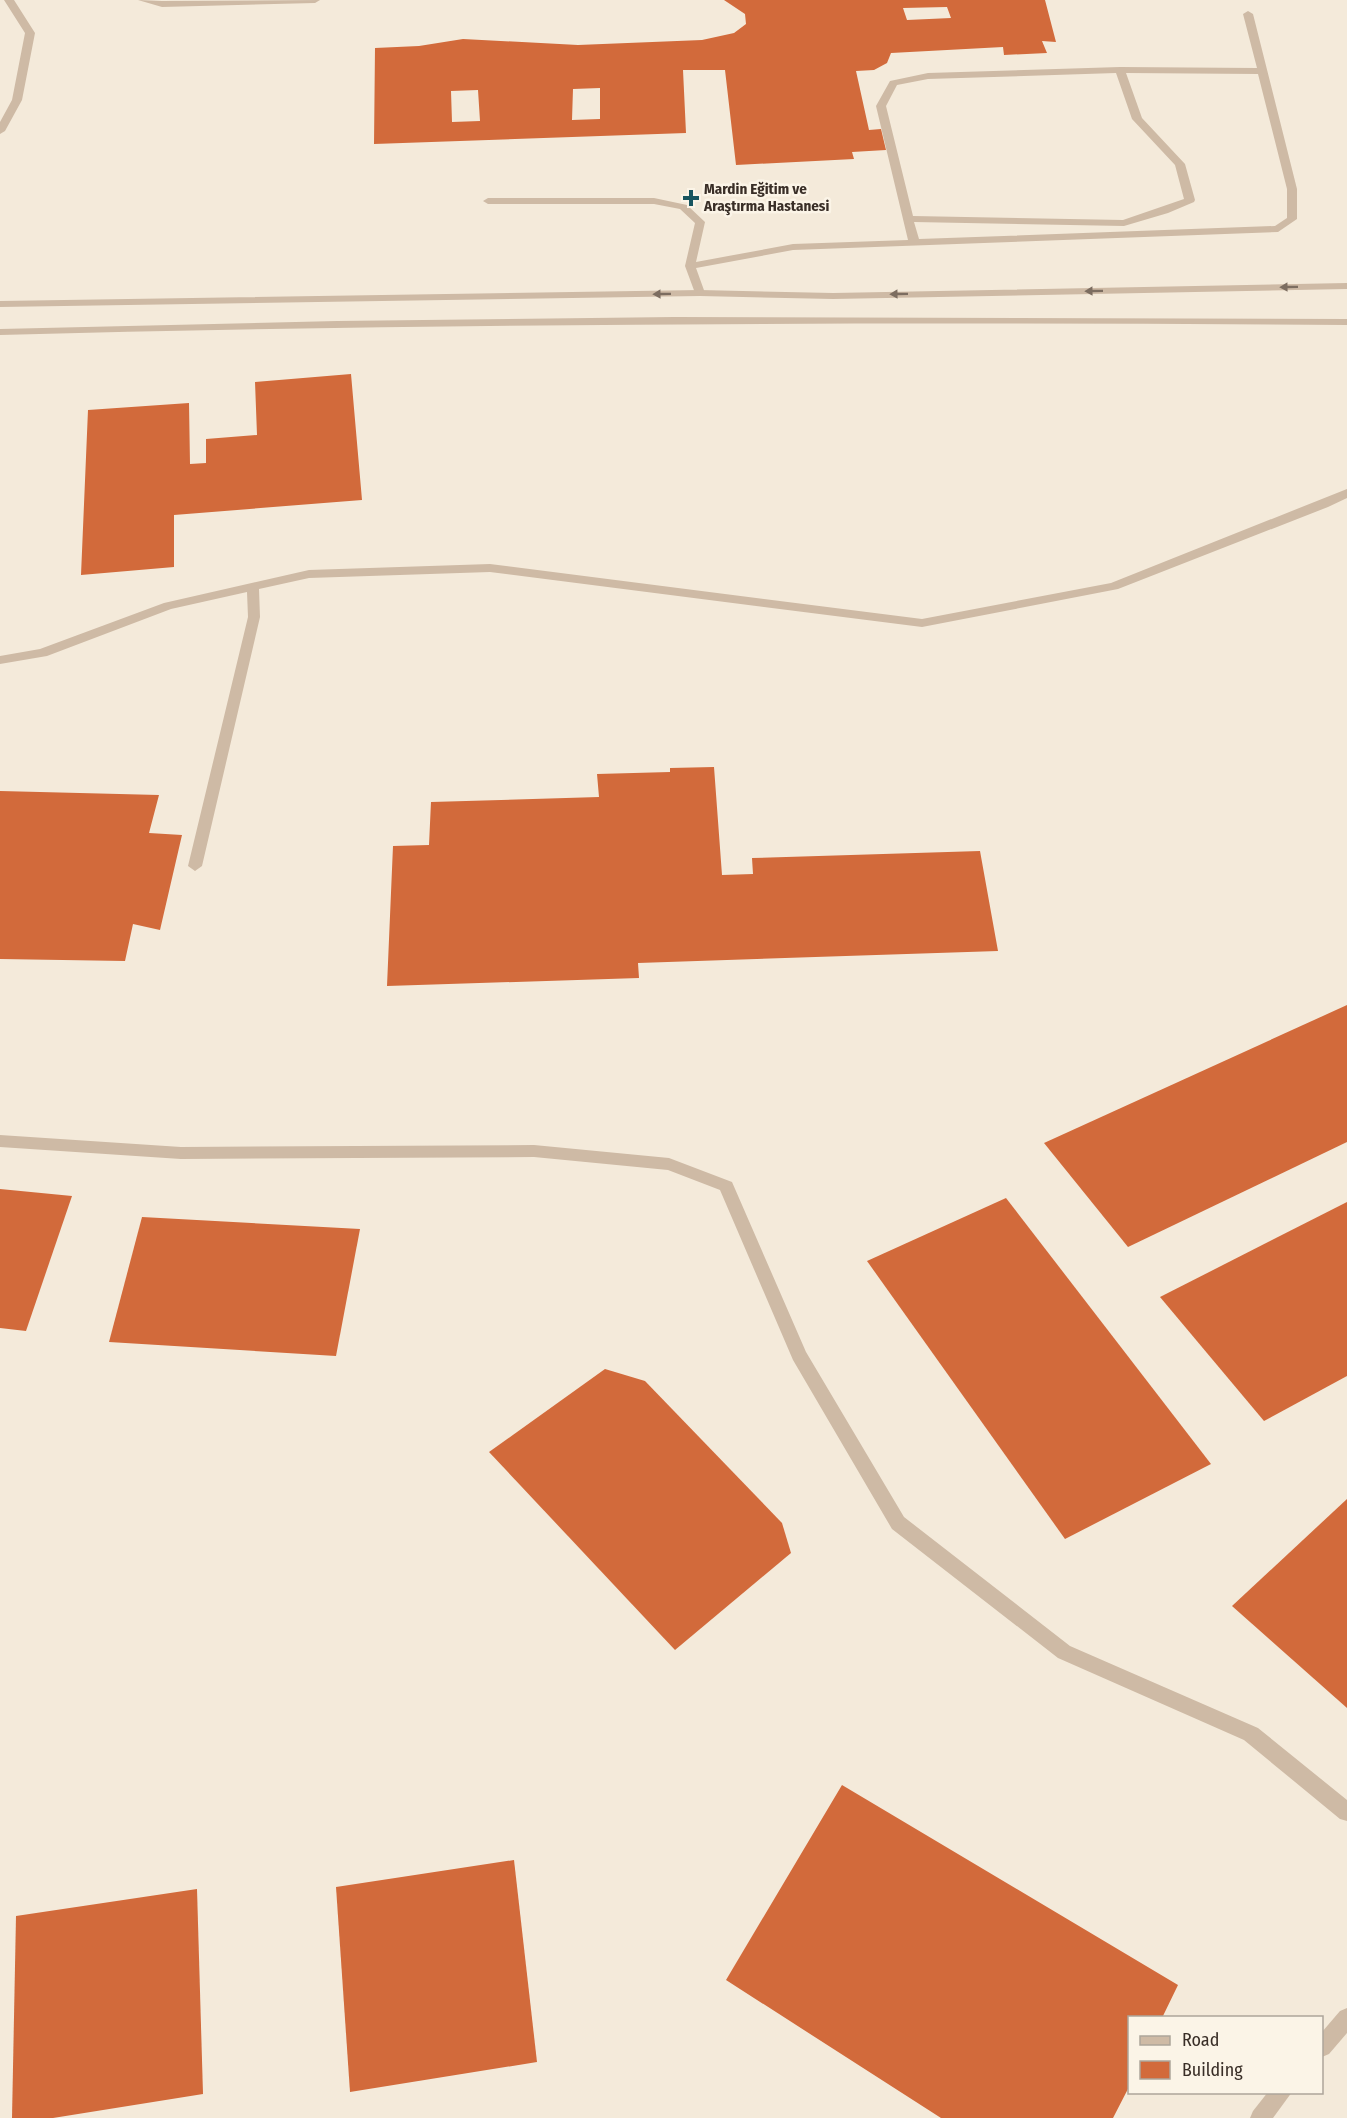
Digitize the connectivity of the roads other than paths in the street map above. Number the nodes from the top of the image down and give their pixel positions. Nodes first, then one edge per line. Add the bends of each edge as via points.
1 (9, 0) edge
2 (142, 0) edge
3 (215, 0) edge
4 (315, 0) edge
5 (1248, 14) dead end
6 (1120, 69) junction
7 (1263, 71) junction
8 (0, 131) edge
9 (488, 201) dead end
10 (908, 219) junction
11 (914, 242) junction
12 (690, 266) junction
13 (1347, 286) edge
14 (0, 304) edge
15 (700, 307) junction
16 (1347, 322) edge
17 (0, 332) edge
18 (1347, 493) edge
19 (253, 586) junction
20 (0, 660) edge
21 (195, 866) dead end
22 (0, 1141) edge
23 (1347, 1812) edge
24 (1347, 2018) edge
25 (1323, 2046) edge
26 (1280, 2094) edge
27 (1260, 2118) edge

1 - 8 street via 30,33 17,100
2 - 3 street via 162,4
3 - 4 street
5 - 7 street
6 - 7 street
6 - 10 street via 928,76 893,83 881,106
6 - 10 street via 1137,119 1180,164 1190,200 1124,223
7 - 11 street via 1292,189 1292,219 1278,229
9 - 12 street via 654,201 683,207 700,222
10 - 11 street
11 - 12 street via 793,247
12 - 15 street
13 -> 15 street via 832,296
15 -> 14 street
15 - 16 street
15 - 17 street
18 - 19 street via 1114,586 922,623 490,568 309,574
19 - 20 street via 168,606 42,653
19 - 21 street via 254,617
22 - 23 street via 181,1153 534,1151 669,1164 726,1186 799,1355 898,1523 1064,1652 1251,1734
24 - 25 street
26 - 27 street

